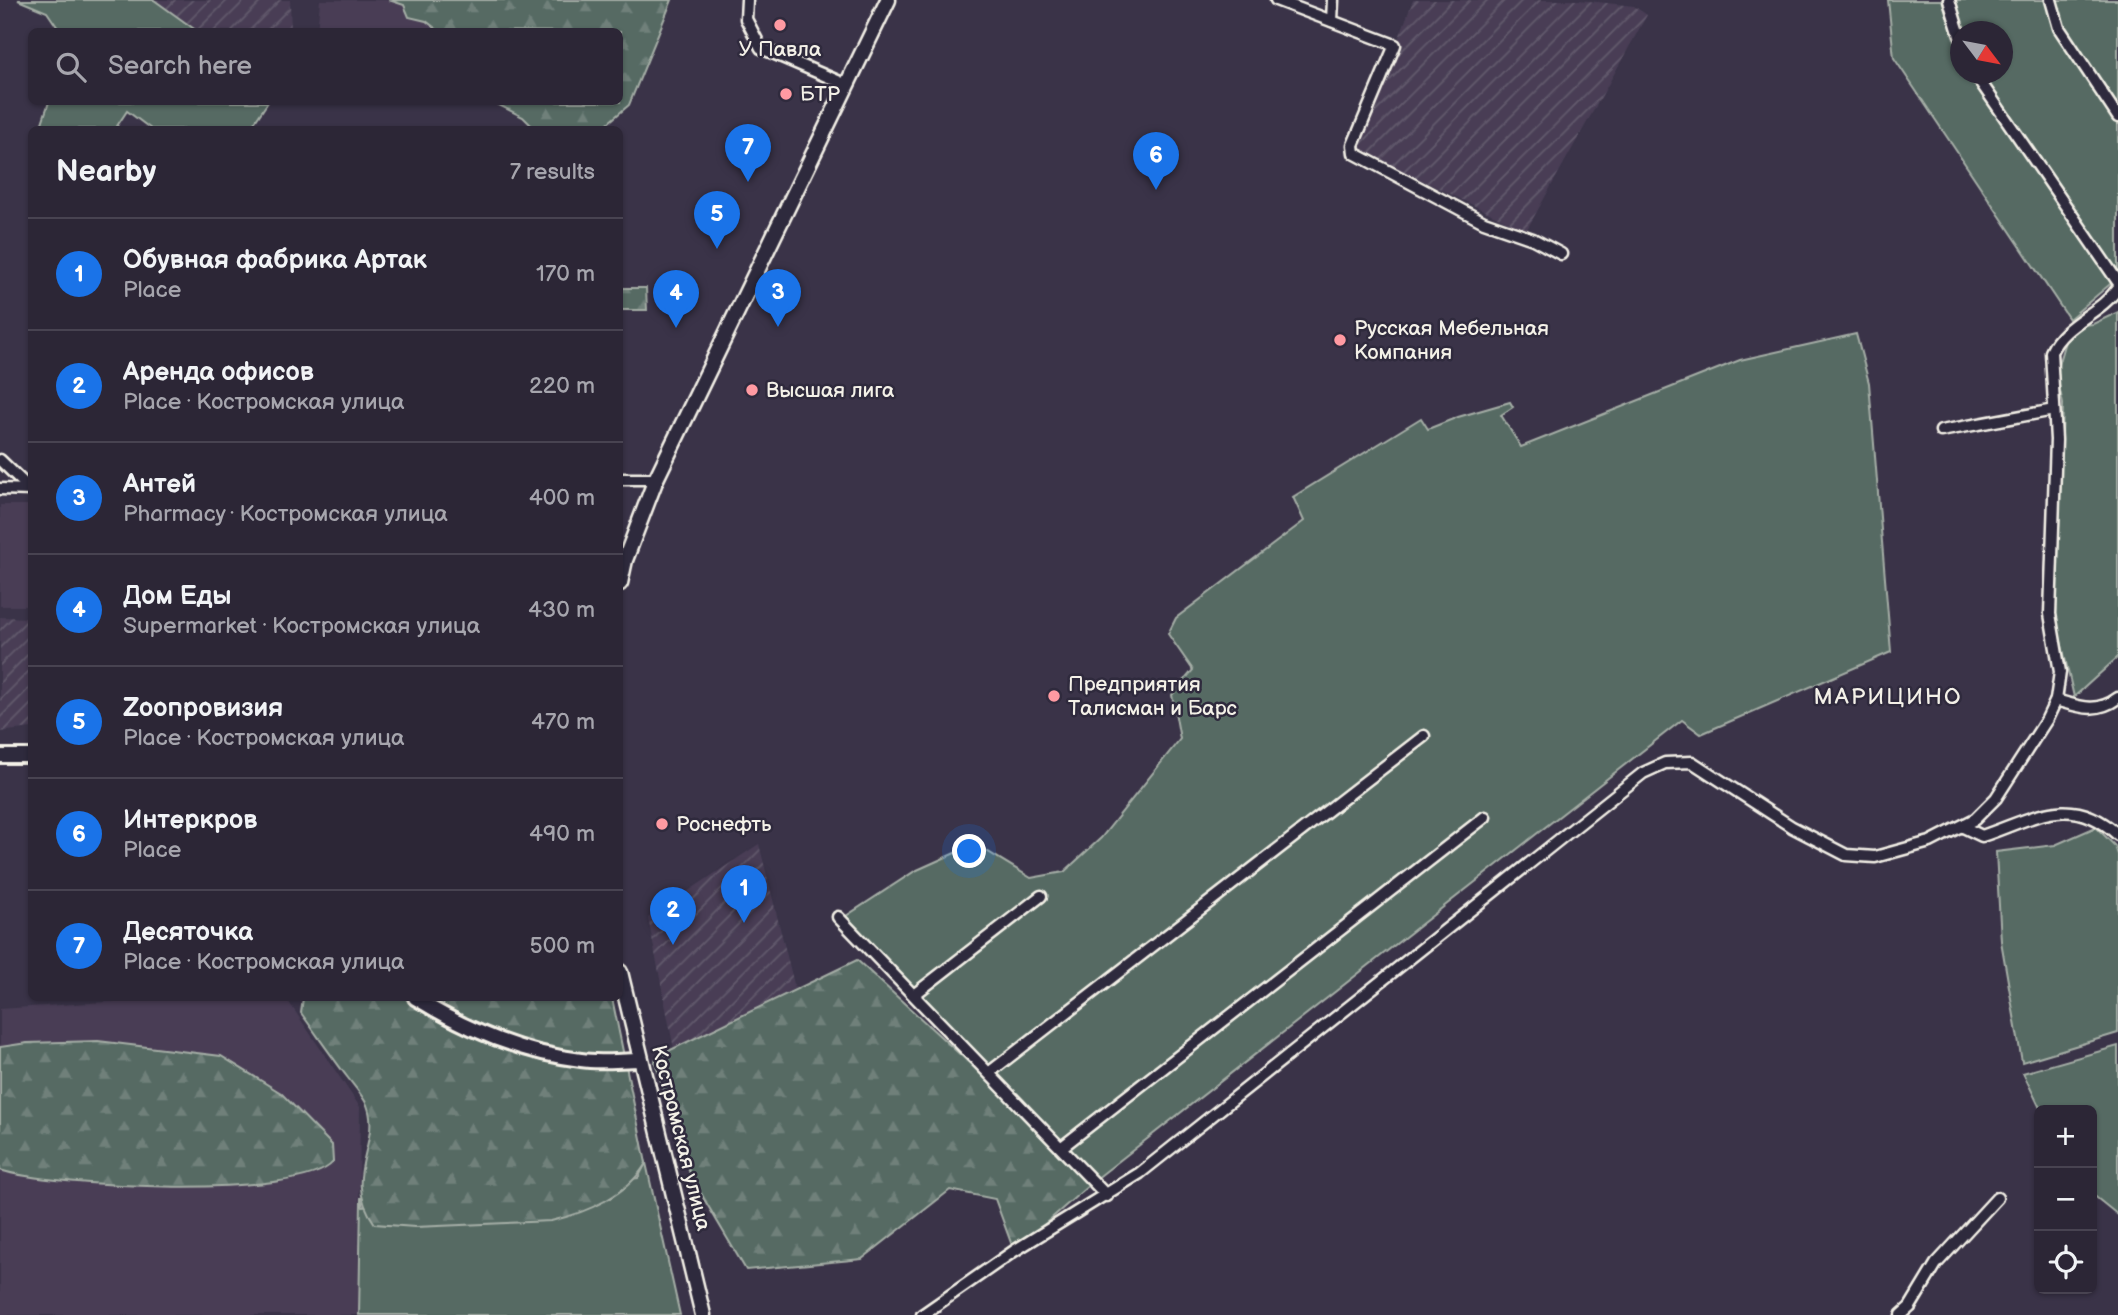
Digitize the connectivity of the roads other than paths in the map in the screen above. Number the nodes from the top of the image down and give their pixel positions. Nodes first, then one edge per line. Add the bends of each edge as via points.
1 (747, 0) edge
2 (888, 0) edge
3 (1276, 0) edge
4 (1332, 0) edge
5 (1949, 0) edge
6 (2052, 0) edge
7 (1332, 21) junction
8 (1956, 21) edge
9 (1982, 84) edge
10 (847, 85) junction
11 (2118, 117) edge
12 (1561, 254) dead end
13 (2118, 282) edge
14 (2118, 288) edge
15 (2054, 410) junction
16 (1941, 431) dead end
17 (0, 460) edge
18 (656, 478) junction
19 (623, 479) edge
20 (28, 487) edge
21 (0, 489) edge
22 (28, 490) edge
23 (623, 569) edge
24 (2118, 698) edge
25 (2056, 700) junction
26 (1424, 736) dead end
27 (0, 756) edge
28 (28, 756) edge
29 (1485, 817) dead end
30 (1963, 827) junction
31 (2118, 835) edge
32 (1041, 896) dead end
33 (838, 917) dead end
34 (623, 985) edge
35 (915, 994) junction
36 (420, 1001) edge
37 (640, 1060) junction
38 (990, 1072) junction
39 (1062, 1147) junction
40 (1107, 1196) junction
41 (1997, 1198) dead end
42 (703, 1315) edge
43 (922, 1315) edge
44 (1901, 1315) edge

1 - 10 street via 746,19 761,48
2 - 10 main road
3 - 7 street
4 - 7 street
5 - 8 street
6 - 11 street via 2059,28
7 - 12 street via 1395,45 1353,145 1354,153 1484,222
9 - 13 street
10 - 18 main road
14 - 15 street via 2108,303 2056,341 2050,363
15 - 16 street
15 - 25 street via 2050,614 2060,672
17 - 20 street
18 - 19 street
18 - 23 main road
21 - 22 street
24 - 25 street via 2106,707 2090,710
25 - 30 street via 2008,783
26 - 38 street
27 - 28 main road
29 - 39 street
30 - 31 street via 1982,836 2034,816 2074,810
30 - 40 street via 1905,851 1875,857 1846,855 1792,827 1702,768 1685,761 1665,762 1643,773
32 - 35 street
33 - 35 street
34 - 37 main road, Костромская улица
35 - 38 street
36 - 37 main road via 452,1021 521,1047 582,1060
37 - 42 main road, Костромская улица
38 - 39 street
39 - 40 street
40 - 43 street via 1014,1251
41 - 44 street via 1936,1264

